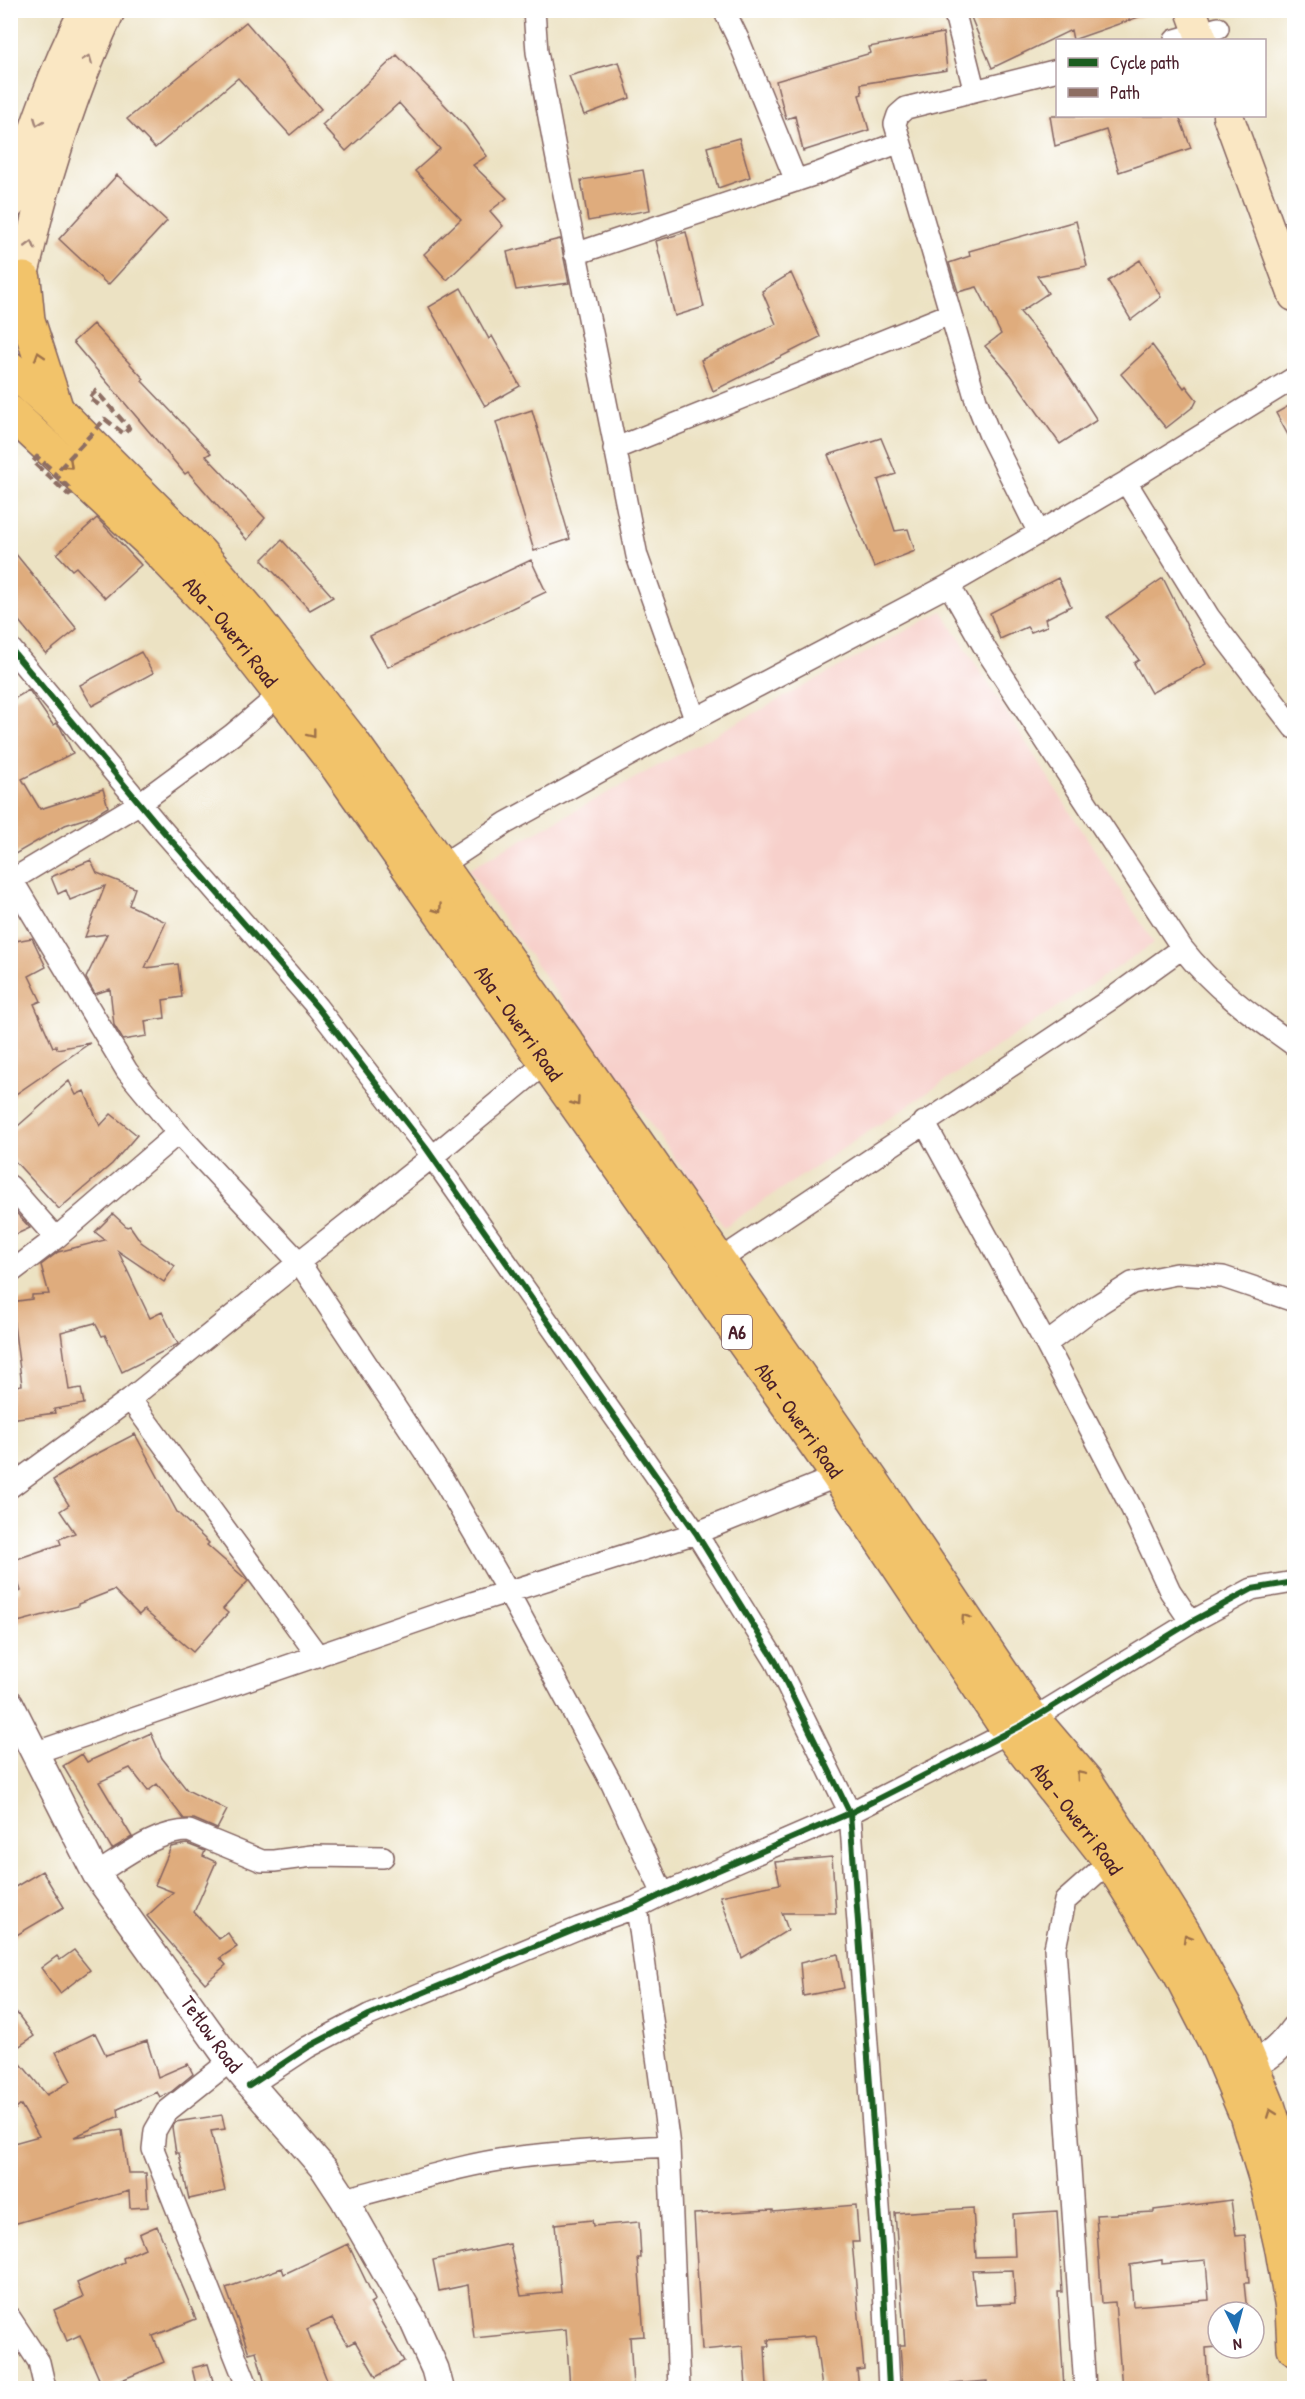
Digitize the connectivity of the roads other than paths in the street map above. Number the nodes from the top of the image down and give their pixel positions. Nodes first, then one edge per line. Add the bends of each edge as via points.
1 (85, 10) edge
2 (110, 10) edge
3 (534, 10) edge
4 (724, 10) edge
5 (954, 10) edge
6 (1056, 70) edge
7 (974, 89) junction
8 (1228, 117) edge
9 (1248, 117) edge
10 (900, 142) junction
11 (796, 181) junction
12 (10, 204) edge
13 (1294, 244) edge
14 (575, 254) junction
15 (24, 279) junction
16 (1294, 296) edge
17 (950, 314) junction
18 (10, 322) edge
19 (10, 368) edge
20 (1294, 378) edge
21 (10, 411) edge
22 (58, 411) junction
23 (10, 435) edge
24 (44, 441) junction
25 (614, 449) junction
26 (1126, 482) junction
27 (1039, 533) junction
28 (949, 585) junction
29 (10, 648) edge
30 (291, 686) junction
31 (695, 718) junction
32 (1294, 728) edge
33 (140, 803) junction
34 (430, 873) junction
35 (11, 881) edge
36 (1182, 948) junction
37 (1294, 1045) edge
38 (558, 1053) junction
39 (924, 1122) junction
40 (178, 1133) junction
41 (432, 1157) junction
42 (10, 1186) edge
43 (56, 1238) junction
44 (720, 1260) junction
45 (299, 1262) junction
46 (10, 1274) edge
47 (1294, 1301) edge
48 (1047, 1344) junction
49 (130, 1399) junction
50 (838, 1476) junction
51 (10, 1487) edge
52 (696, 1533) junction
53 (1294, 1582) edge
54 (508, 1592) junction
55 (1191, 1622) junction
56 (318, 1656) junction
57 (10, 1704) edge
58 (1021, 1726) junction
59 (34, 1753) junction
60 (850, 1814) junction
61 (383, 1857) dead end
62 (1110, 1861) junction
63 (96, 1874) junction
64 (663, 1894) junction
65 (637, 1907) junction
66 (1294, 2029) edge
67 (230, 2061) junction
68 (1240, 2068) junction
69 (249, 2086) junction
70 (669, 2146) junction
71 (1294, 2189) edge
72 (344, 2199) junction
73 (10, 2318) edge
74 (1294, 2348) edge
75 (45, 2388) edge
76 (248, 2388) edge
77 (440, 2388) edge
78 (679, 2388) edge
79 (889, 2388) edge
80 (1084, 2388) edge

1 -> 12 main road via 59,68
15 -> 2 main road via 60,139 87,60
3 - 14 street via 537,52
4 - 11 street
5 - 7 street
6 - 7 street
7 - 10 street via 906,108 894,124
8 - 16 main road
9 - 13 main road
10 - 11 street
10 - 17 street
11 - 14 street
14 - 25 street
15 - 18 main road
22 -> 15 highway via 28,320
17 - 25 street
17 - 27 street via 989,433
19 - 22 highway, Aba - Owerri Road / A6
20 - 26 street
21 - 24 highway, Aba - Owerri Road / A6
22 - 30 highway, Aba - Owerri Road / A6 via 200,553 250,611
23 - 24 highway
24 -> 30 highway, Aba - Owerri Road / A6
25 - 31 street via 637,556
26 - 27 street
26 - 32 street via 1209,617
27 - 28 street
28 - 31 street
28 - 36 street via 986,650
29 - 33 street
30 - 33 street
30 - 34 highway, Aba - Owerri Road / A6 via 352,741
31 - 34 street via 506,823
33 - 35 street
33 - 41 street via 316,1007
34 - 38 highway, Aba - Owerri Road / A6
35 - 40 street via 127,1071
36 - 37 street via 1209,980
36 - 39 street
38 - 41 street
38 - 44 highway, Aba - Owerri Road / A6
38 -> 50 highway, Aba - Owerri Road / A6
39 - 44 street
39 - 48 street
40 - 43 street
40 - 45 street
41 - 45 street
41 - 52 street
42 - 43 street
43 - 46 street
58 -> 44 highway, Aba - Owerri Road / A6
45 - 49 street
45 - 54 street via 444,1481
47 - 48 street via 1223,1277 1176,1274 1132,1283
48 - 55 street via 1170,1591
49 - 51 street
49 - 56 street
50 - 52 street
50 - 58 highway, Aba - Owerri Road / A6
52 - 54 street
52 - 60 street via 776,1662
53 - 55 street via 1252,1590
54 - 56 street
54 - 64 street via 612,1784
55 - 58 street
56 - 59 street
57 - 59 street, Tetlow Road
58 - 60 street
58 - 62 highway, Aba - Owerri Road / A6
68 -> 58 highway, Aba - Owerri Road / A6 via 1237,2030 1148,1875 1086,1781
59 - 63 street, Tetlow Road
60 - 64 street
60 - 79 street
61 - 63 street via 312,1856 262,1861 189,1831 177,1831
62 - 68 highway, Aba - Owerri Road / A6
62 - 80 street via 1065,1901 1055,1948
63 - 67 street, Tetlow Road
64 - 65 street
65 - 69 street via 369,2015 308,2047
65 - 70 street
66 - 68 street via 1279,2049
67 - 69 street, Tetlow Road
67 - 76 street via 166,2112 155,2131 153,2149
71 -> 68 highway, Aba - Owerri Road / A6 via 1280,2139
68 - 74 highway, Aba - Owerri Road / A6 via 1246,2115 1268,2184 1284,2259
69 - 72 street, Tetlow Road via 325,2170
70 - 72 street via 513,2158 466,2166
70 - 78 street
72 - 77 street, Tetlow Road via 412,2320
73 - 75 street via 39,2362

